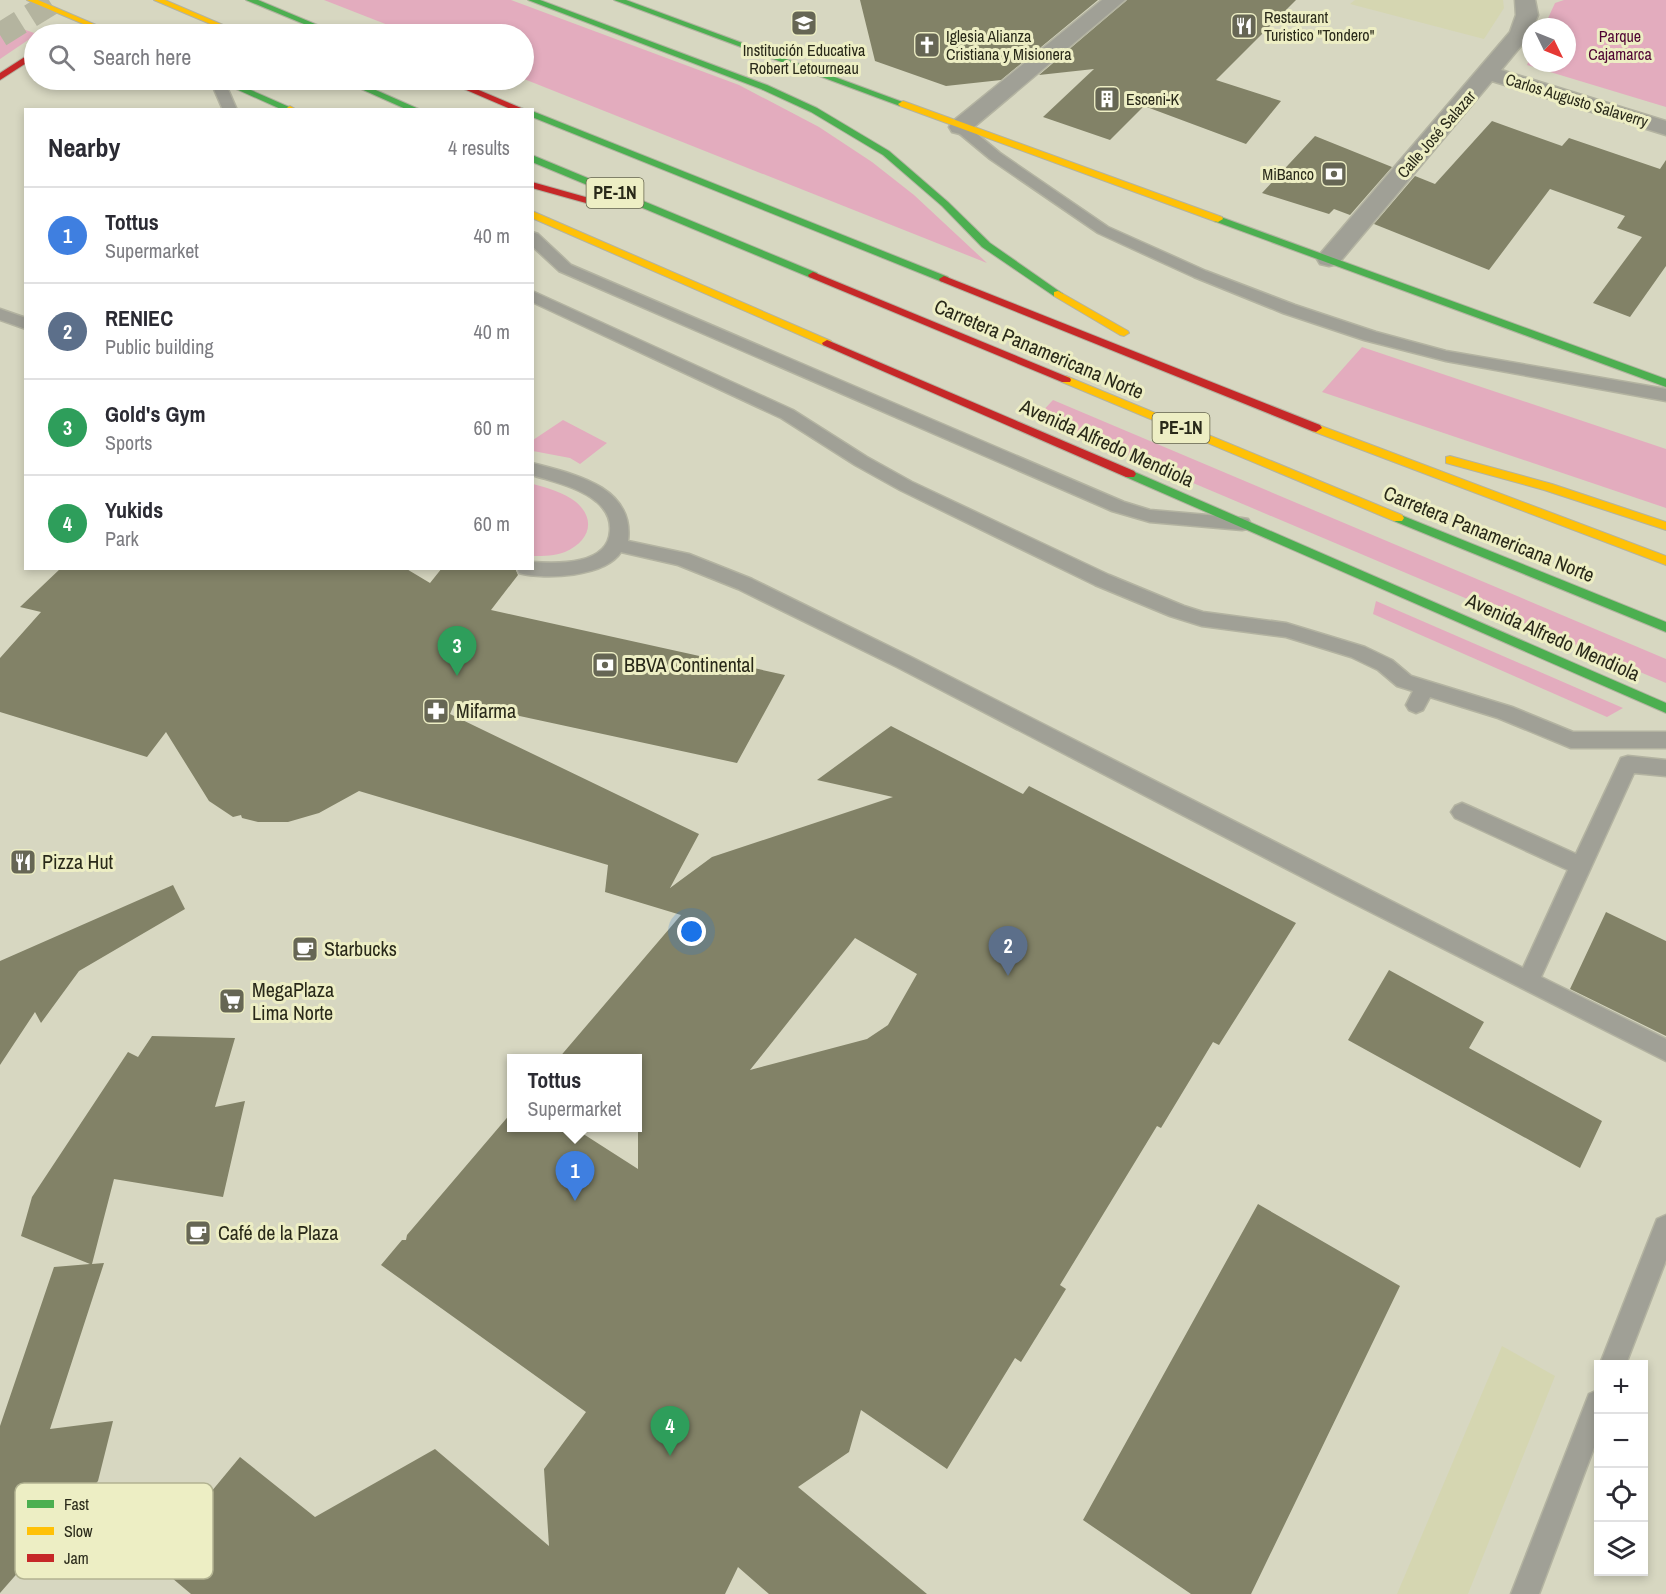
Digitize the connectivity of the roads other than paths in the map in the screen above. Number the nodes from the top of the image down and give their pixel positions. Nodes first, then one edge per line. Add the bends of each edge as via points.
1 (31, 0) edge
2 (158, 0) edge
3 (250, 0) edge
4 (532, 0) edge
5 (618, 0) edge
6 (1115, 0) edge
7 (1525, 0) edge
8 (75, 24) edge
9 (216, 24) edge
10 (310, 24) edge
11 (24, 61) edge
12 (1488, 73) junction
13 (0, 77) edge
14 (223, 90) edge
15 (244, 90) edge
16 (370, 90) edge
17 (472, 90) edge
18 (229, 108) edge
19 (289, 108) edge
20 (412, 108) edge
21 (517, 108) edge
22 (534, 115) edge
23 (960, 127) junction
24 (1666, 128) edge
25 (534, 159) edge
26 (534, 186) edge
27 (596, 202) dead end
28 (618, 208) dead end
29 (534, 215) edge
30 (697, 228) junction
31 (534, 239) edge
32 (1329, 260) junction
33 (534, 297) edge
34 (0, 314) edge
35 (24, 323) edge
36 (1666, 383) edge
37 (1666, 395) edge
38 (1235, 396) junction
39 (1351, 442) junction
40 (534, 470) edge
41 (1244, 524) junction
42 (1666, 526) edge
43 (618, 545) junction
44 (1666, 561) edge
45 (534, 569) edge
46 (1666, 627) edge
47 (1425, 687) junction
48 (1416, 705) dead end
49 (1666, 708) edge
50 (1666, 740) edge
51 (1666, 768) edge
52 (1462, 812) dead end
53 (1580, 866) junction
54 (1528, 981) junction
55 (1666, 1051) edge
56 (1666, 1227) edge
57 (1615, 1360) edge
58 (1595, 1414) edge
59 (1525, 1594) edge

1 - 8 main road
2 - 9 main road
3 - 10 main road
4 - 38 main road via 764,87 814,110 886,153 986,244 1066,300
5 - 23 main road
6 - 23 street
7 - 12 street, Calle José Salazar via 1525,25
11 - 13 main road
12 - 24 street, Carlos Augusto Salaverry
12 - 32 street, Calle José Salazar
14 - 18 lane
15 - 19 main road
16 - 20 main road
17 - 21 main road
22 - 38 main road, Carretera Panamericana Norte / PE-1N
23 - 32 main road
23 - 37 lane via 1013,170 1103,230 1289,309 1446,356
25 - 30 main road, Carretera Panamericana Norte / PE-1N
26 - 27 main road
28 - 30 main road
29 - 41 main road, Avenida Alfredo Mendiola
30 - 46 main road, Carretera Panamericana Norte / PE-1N
31 - 41 lane via 565,268 1118,507 1150,516
32 - 36 main road
33 - 47 lane via 787,414 906,486 1102,580 1203,620 1286,630 1358,652 1385,665 1404,681
34 - 35 lane
38 - 39 main road, Carretera Panamericana Norte / PE-1N
39 - 42 main road via 1495,472
39 - 44 main road, Carretera Panamericana Norte / PE-1N
40 - 43 lane via 587,488 606,500 618,514
41 - 49 main road, Avenida Alfredo Mendiola
43 - 45 lane via 607,556 591,563 556,570
43 - 54 lane via 682,559 745,584
47 - 48 lane
47 - 50 lane via 1505,712 1571,740
51 - 53 lane via 1628,764
52 - 53 lane
53 - 54 lane
54 - 55 lane
56 - 57 lane
58 - 59 lane

